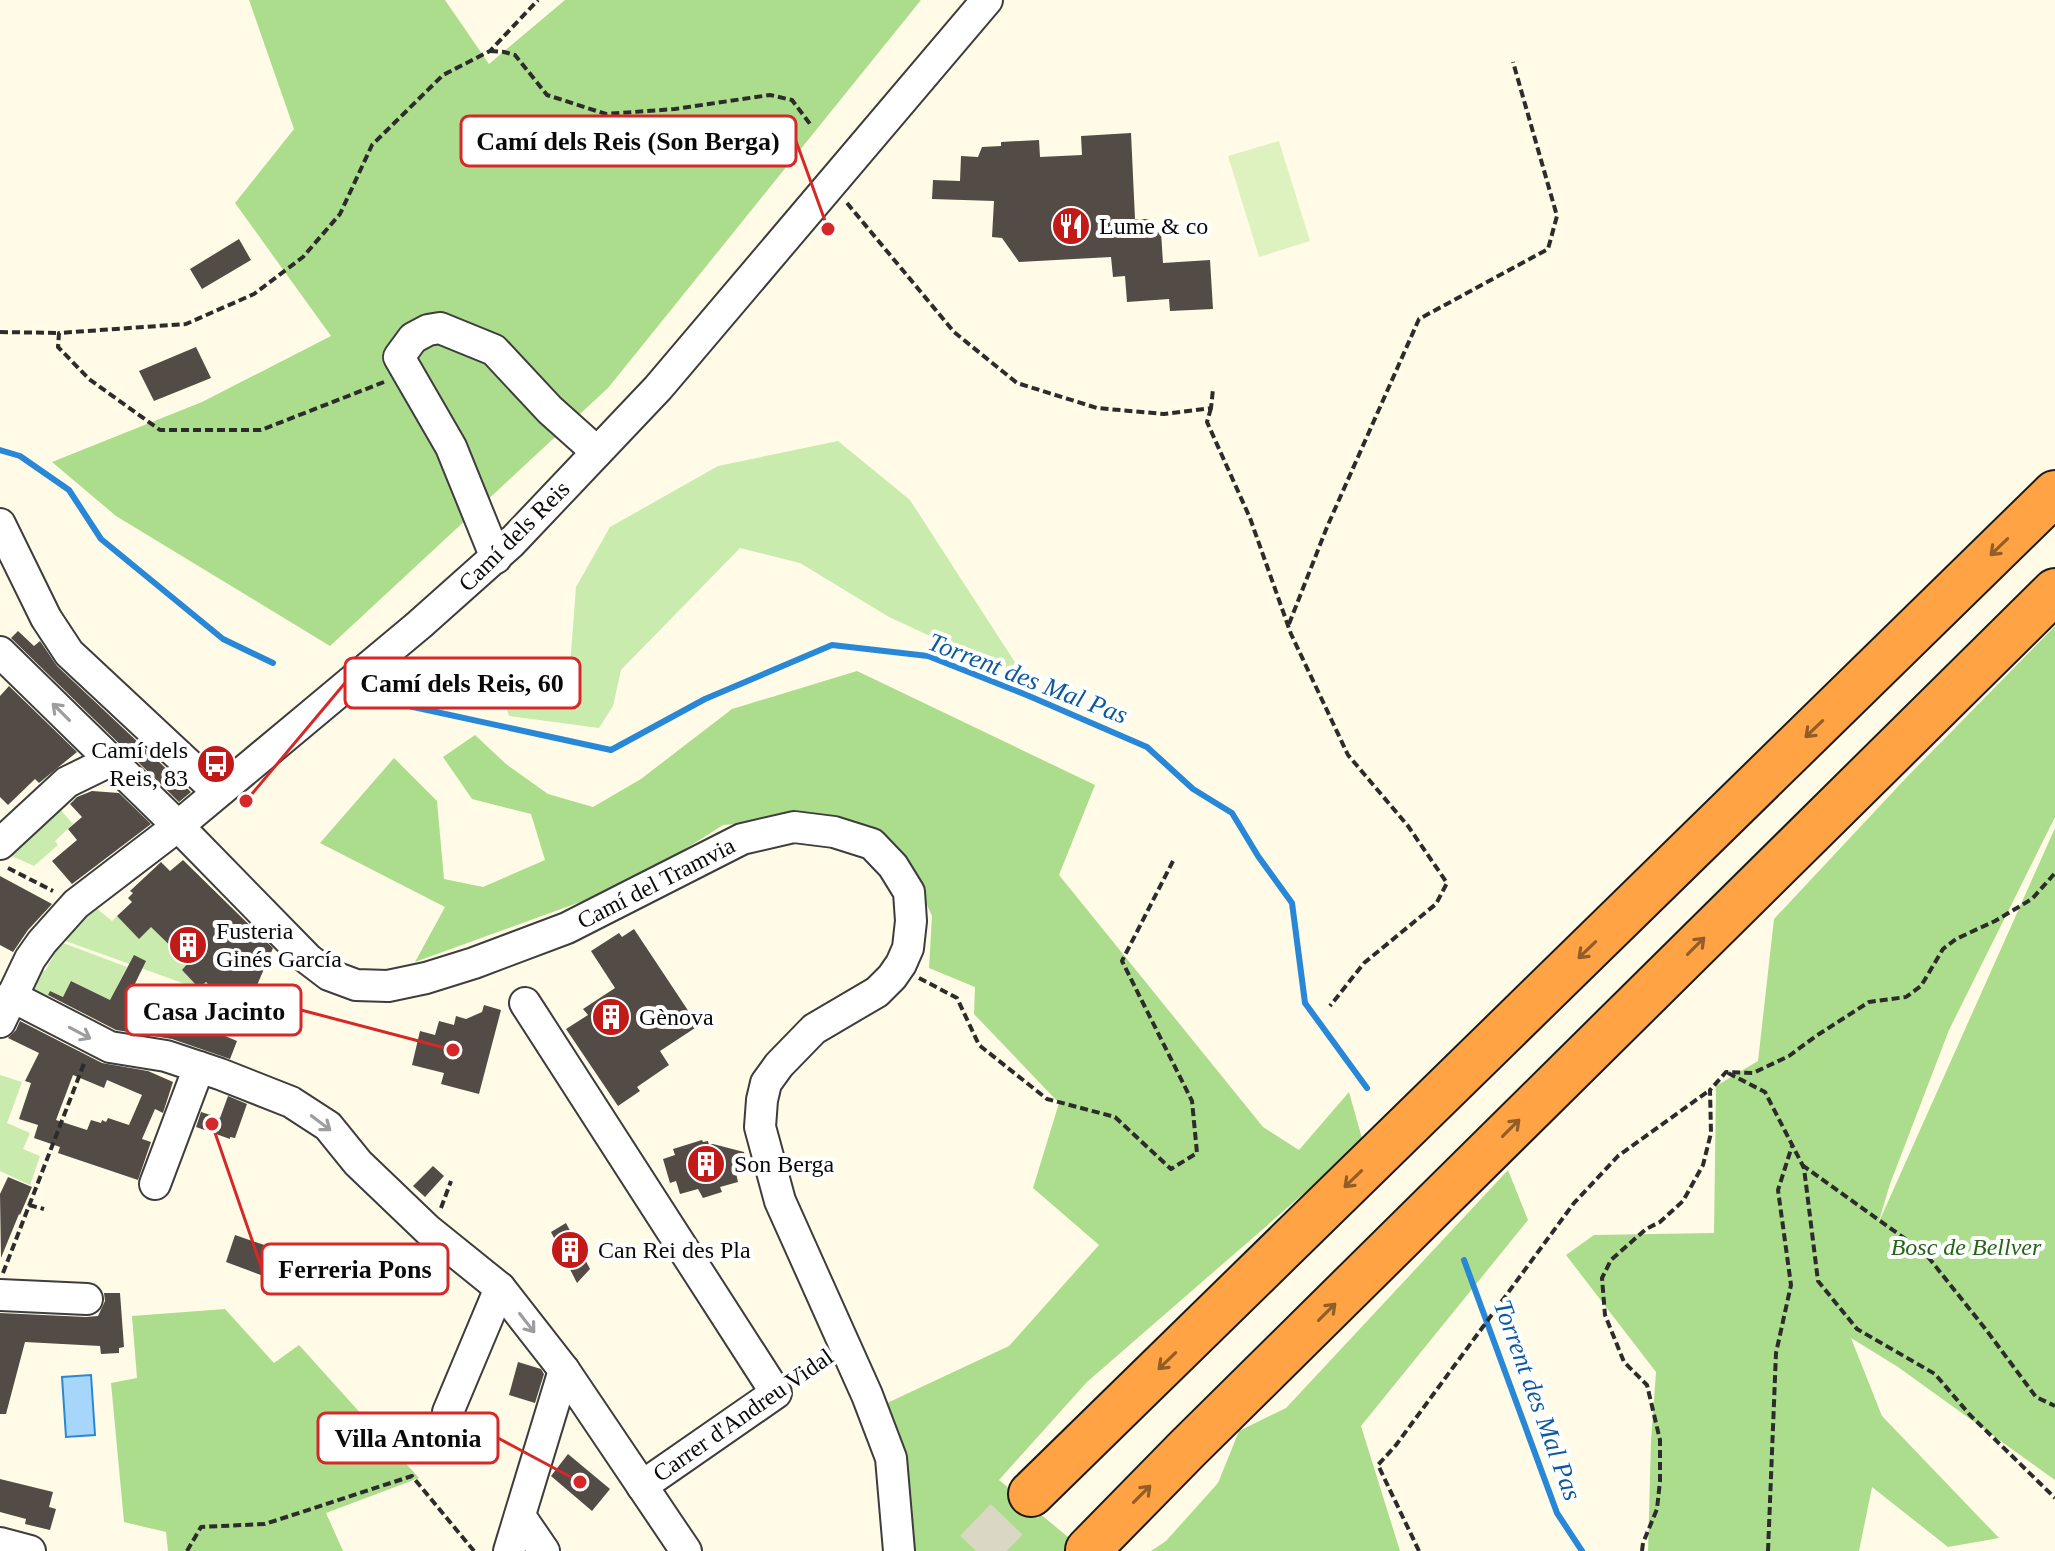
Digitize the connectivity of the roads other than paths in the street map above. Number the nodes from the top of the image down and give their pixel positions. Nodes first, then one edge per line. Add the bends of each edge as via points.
1 (987, 0) edge
2 (597, 452) junction
3 (2055, 493) edge
4 (0, 524) edge
5 (496, 558) junction
6 (2055, 591) edge
7 (0, 652) edge
8 (110, 761) junction
9 (67, 782) junction
10 (218, 792) junction
11 (167, 816) junction
12 (0, 844) edge
13 (525, 1003) dead end
14 (6, 1009) edge
15 (199, 1067) junction
16 (155, 1184) dead end
17 (500, 1288) junction
18 (0, 1295) edge
19 (87, 1299) dead end
20 (564, 1370) junction
21 (448, 1412) dead end
22 (642, 1486) junction
23 (1031, 1494) tunnel mouth
24 (520, 1516) junction
25 (0, 1543) edge
26 (1088, 1550) edge
27 (30, 1551) edge
28 (509, 1551) edge
29 (544, 1551) edge
30 (686, 1551) edge
31 (899, 1551) edge

1 - 2 street, Camí dels Reis via 658,388
2 - 5 street, Camí dels Reis
2 - 5 street via 494,350 440,328 413,338 399,357 451,447
3 -> 23 highway
4 - 10 street via 69,653
5 - 10 street, Camí dels Reis
26 -> 6 highway
8 -> 7 street
8 - 9 street
8 - 11 street
9 - 11 street via 108,781
9 - 12 street
10 - 11 street, Camí dels Reis
11 - 14 street, Camí dels Reis via 42,942
11 - 31 street, Camí del Tramvia via 308,959 329,975 356,985 388,986 426,978 567,928 742,839 794,827 872,844 909,892 908,948 877,992 814,1029 779,1065 766,1083 760,1127 780,1201 891,1458
13 - 22 street, Carrer d'Andreu Vidal via 776,1393
14 -> 15 street via 110,1047
15 - 16 street
15 -> 17 street via 291,1102 328,1126 358,1163 428,1230
17 -> 20 street
17 - 21 street
18 - 19 street
20 - 22 street
20 - 24 street
22 - 30 street
24 - 28 street
24 - 29 street
25 - 27 street

